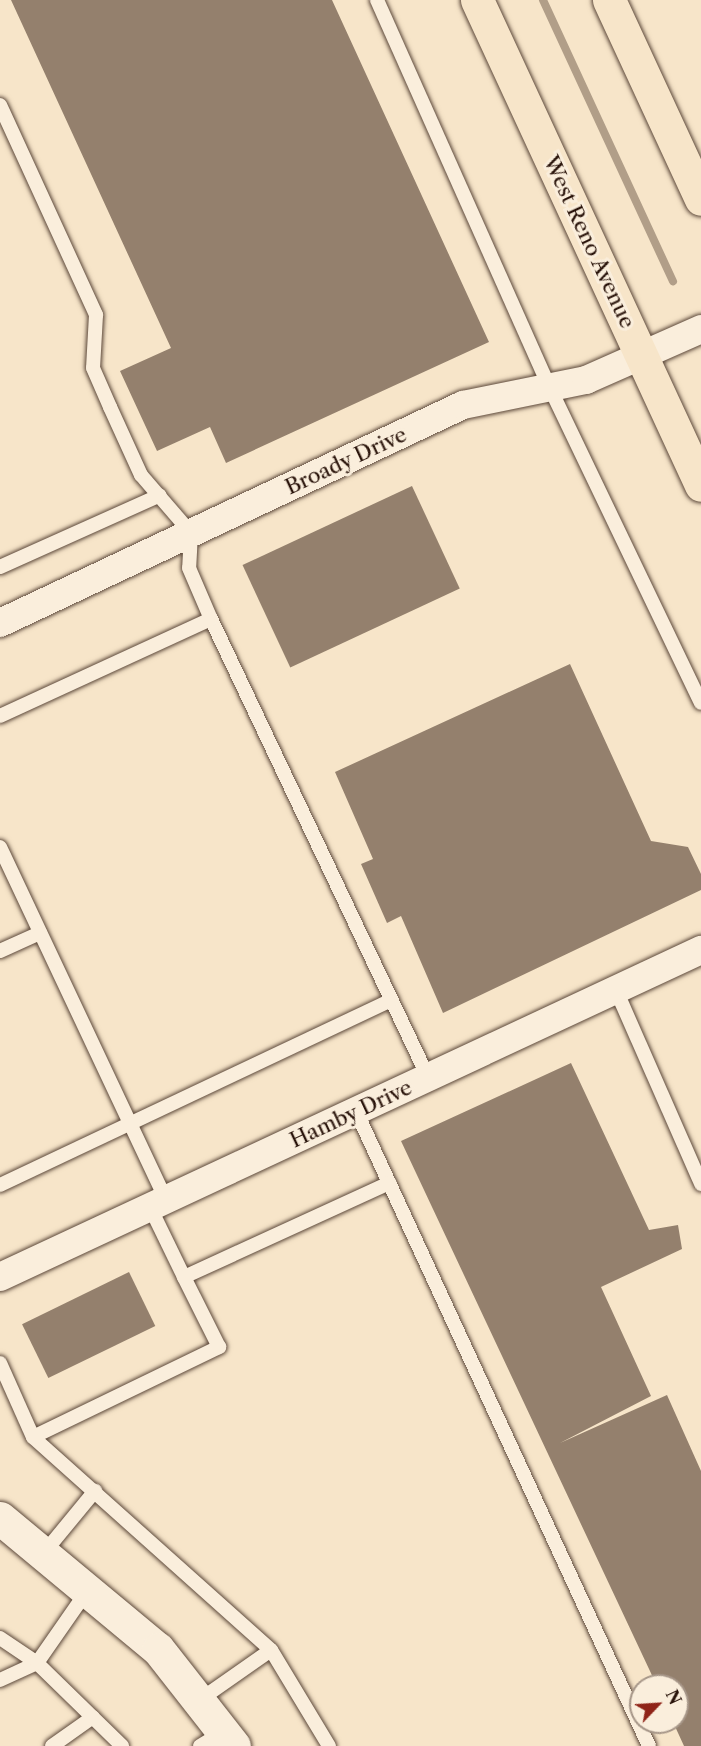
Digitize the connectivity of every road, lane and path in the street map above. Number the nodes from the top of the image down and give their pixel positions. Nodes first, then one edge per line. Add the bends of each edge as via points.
1 (377, 0) edge
2 (477, 0) edge
3 (609, 0) edge
4 (0, 105) edge
5 (701, 199) edge
6 (701, 329) edge
7 (642, 357) junction
8 (550, 388) junction
9 (701, 485) edge
10 (160, 495) junction
11 (191, 533) junction
12 (0, 567) edge
13 (211, 619) junction
14 (0, 623) edge
15 (701, 703) edge
16 (0, 716) edge
17 (0, 847) edge
18 (5, 870) edge
19 (40, 933) junction
20 (701, 950) edge
21 (0, 951) edge
22 (616, 990) junction
23 (391, 1000) junction
24 (428, 1077) junction
25 (356, 1111) junction
26 (131, 1122) junction
27 (389, 1183) junction
28 (701, 1184) edge
29 (0, 1185) edge
30 (158, 1203) junction
31 (0, 1277) edge
32 (184, 1277) junction
33 (0, 1363) edge
34 (33, 1437) junction
35 (94, 1491) junction
36 (0, 1518) edge
37 (42, 1556) junction
38 (87, 1591) junction
39 (0, 1638) edge
40 (271, 1650) junction
41 (37, 1663) junction
42 (0, 1680) edge
43 (201, 1699) junction
44 (93, 1718) junction
45 (220, 1741) edge
46 (52, 1746) edge
47 (122, 1746) edge
48 (329, 1746) edge
49 (649, 1746) edge

1 - 8 lane
2 - 7 main road, West Reno Avenue
3 - 5 main road
4 - 10 lane via 96,315 93,368 141,475
6 - 7 street, Broady Drive
7 - 8 street, Broady Drive
7 - 9 main road, West Reno Avenue
8 - 11 street, Broady Drive via 463,405
8 - 15 lane
10 - 11 lane
10 - 12 lane
11 - 13 lane via 189,568
11 - 14 street, Broady Drive
13 - 16 lane
13 - 23 lane
17 - 18 lane
18 - 19 lane
19 - 21 lane
19 - 26 lane
20 - 22 street, Hamby Drive
22 - 24 street, Hamby Drive
22 - 28 lane
23 - 24 lane
23 - 26 lane
24 - 25 street, Hamby Drive
25 - 27 lane
25 - 30 street, Hamby Drive
26 - 29 lane
26 - 30 lane
27 - 32 lane
27 - 49 lane
30 - 31 street, Hamby Drive
30 - 32 lane
32 - 34 lane via 219,1347
33 - 34 lane
34 - 35 lane
35 - 37 lane
35 - 40 lane
36 - 37 main road
37 - 38 main road
38 - 41 lane
38 - 43 main road via 158,1649
39 - 41 lane
40 - 43 lane
40 - 48 lane
41 - 42 lane
41 - 44 lane
43 - 45 main road
44 - 46 lane
44 - 47 lane

